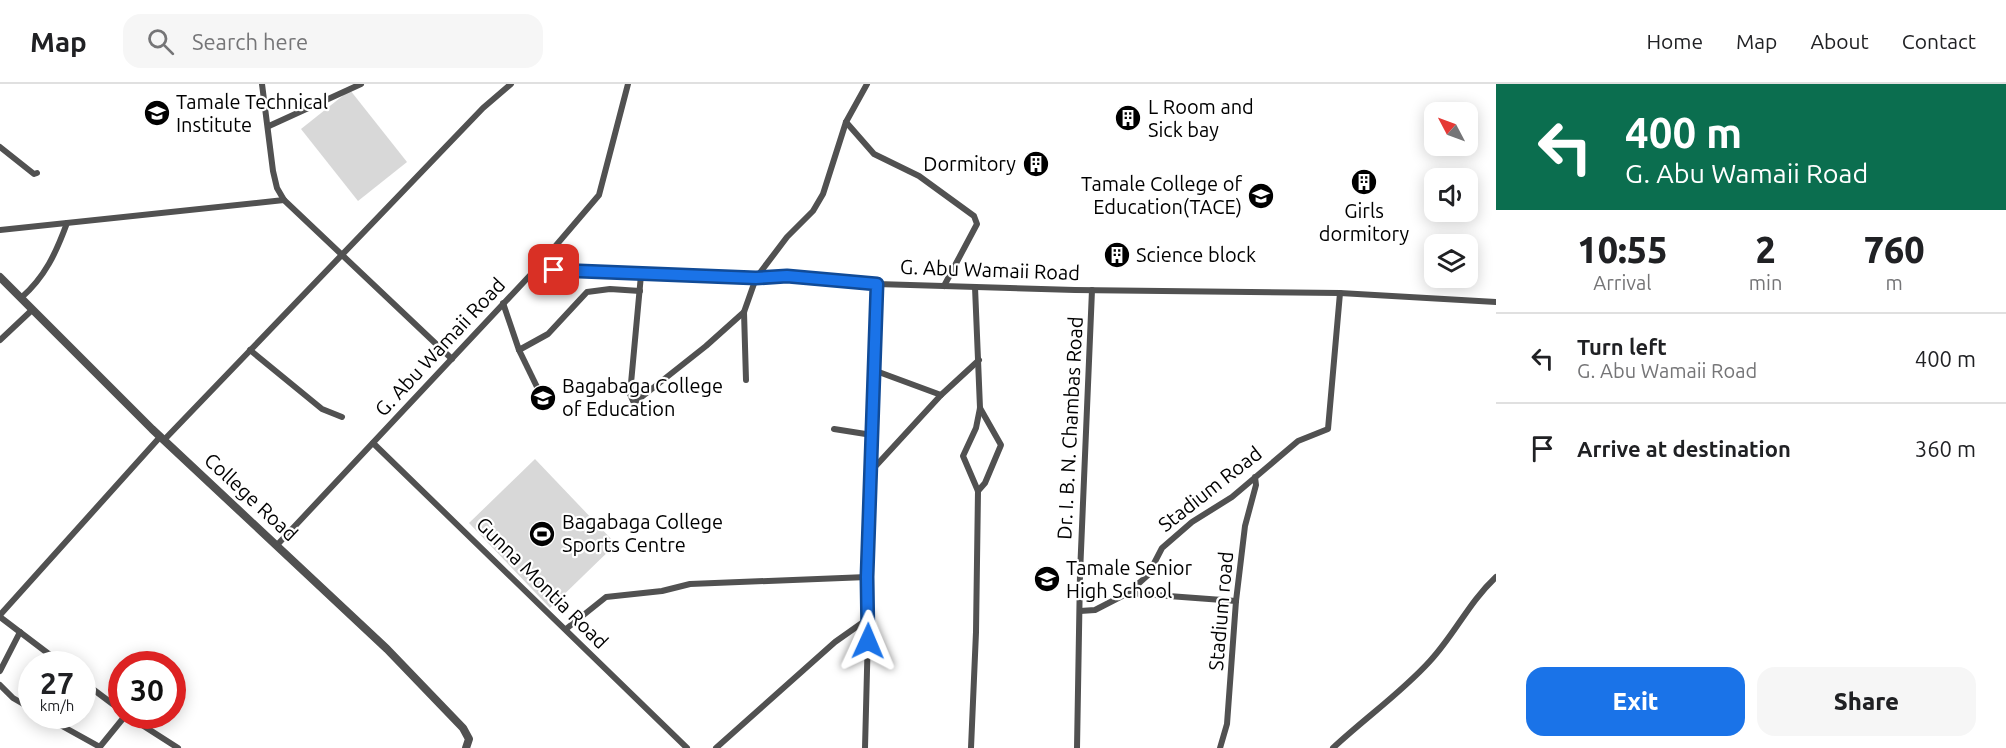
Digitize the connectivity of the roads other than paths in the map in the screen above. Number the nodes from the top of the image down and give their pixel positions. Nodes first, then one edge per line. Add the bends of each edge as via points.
1 (262, 84) edge
2 (361, 84) edge
3 (511, 84) edge
4 (628, 84) edge
5 (867, 84) edge
6 (846, 122) junction
7 (269, 126) junction
8 (0, 147) edge
9 (38, 173) dead end
10 (284, 200) junction
11 (67, 223) junction
12 (0, 230) edge
13 (341, 254) junction
14 (535, 270) junction
15 (641, 275) junction
16 (0, 277) edge
17 (756, 278) junction
18 (877, 284) junction
19 (944, 286) junction
20 (975, 287) junction
21 (1092, 290) junction
22 (640, 291) junction
23 (1340, 293) junction
24 (21, 298) junction
25 (1496, 302) edge
26 (503, 303) junction
27 (32, 309) junction
28 (744, 312) junction
29 (0, 340) edge
30 (250, 350) junction
31 (519, 350) junction
32 (452, 359) junction
33 (979, 360) junction
34 (876, 370) junction
35 (746, 380) dead end
36 (538, 390) dead end
37 (941, 395) junction
38 (980, 408) junction
39 (342, 417) dead end
40 (834, 429) dead end
41 (872, 435) junction
42 (162, 439) junction
43 (373, 443) junction
44 (873, 469) junction
45 (1255, 477) junction
46 (978, 491) junction
47 (278, 544) junction
48 (867, 577) junction
49 (1496, 577) edge
50 (1128, 593) junction
51 (1236, 601) junction
52 (1080, 610) junction
53 (0, 616) edge
54 (869, 618) junction
55 (566, 629) junction
56 (20, 632) junction
57 (45, 651) edge
58 (0, 671) edge
59 (0, 685) edge
60 (18, 701) edge
61 (66, 729) edge
62 (116, 729) edge
63 (148, 729) edge
64 (99, 748) edge
65 (178, 748) edge
66 (466, 748) edge
67 (687, 748) edge
68 (716, 748) edge
69 (865, 748) edge
70 (971, 748) edge
71 (1077, 748) edge
72 (1220, 748) edge
73 (1333, 748) edge

1 - 7 street
2 - 7 street
3 - 13 street
4 - 14 street via 599,195
5 - 6 street
6 - 17 street via 823,194
6 - 19 street via 874,154 919,176 976,220
7 - 10 street via 273,171
8 - 9 street
10 - 11 street
10 - 13 street
11 - 12 street
11 - 24 street via 54,257 33,288
13 - 30 street
13 - 32 street
14 - 15 street, G. Abu Wamaii Road
14 - 26 street, G. Abu Wamaii Road
15 - 17 street, G. Abu Wamaii Road
15 - 22 street
16 - 24 street, College Road
17 - 18 street, G. Abu Wamaii Road via 787,276
17 - 28 street
18 - 19 street, G. Abu Wamaii Road
18 - 34 street
19 - 20 street, G. Abu Wamaii Road
20 - 21 street, G. Abu Wamaii Road
20 - 33 street
21 - 23 street, G. Abu Wamaii Road
21 - 52 street, Dr. I. B. N. Chambas Road
22 - 28 street via 630,394 634,403
22 - 31 street via 587,292 548,334
23 - 25 street, G. Abu Wamaii Road
23 - 45 street, Stadium Road via 1329,427 1298,441
24 - 27 street, College Road
26 - 31 street
26 - 32 street, G. Abu Wamaii Road
27 - 29 street
27 - 42 street, College Road
28 - 35 street
30 - 39 street via 322,409
30 - 42 street
31 - 36 street
32 - 43 street, G. Abu Wamaii Road
33 - 37 street
33 - 38 street
34 - 37 street
34 - 41 street
37 - 44 street
38 - 46 street via 963,456
38 - 46 street via 1001,445
40 - 41 street
41 - 44 street
42 - 47 street, College Road
42 - 53 street
43 - 47 street, G. Abu Wamaii Road
43 - 55 street, Gunna Montia Road
44 - 48 street
45 - 50 street, Stadium Road via 1162,548 1148,575
45 - 51 street, Stadium road
46 - 70 street
47 - 66 street, College Road via 443,706 469,739
48 - 54 street
48 - 55 street via 690,584 662,591 619,594 597,601
49 - 73 street via 1473,600 1431,661
50 - 51 street
50 - 52 street via 1095,610
51 - 72 street, Stadium road via 1227,724
52 - 71 street, Dr. I. B. N. Chambas Road
53 - 56 street
54 - 68 street via 835,642
54 - 69 street
55 - 67 street, Gunna Montia Road
56 - 57 street
56 - 58 street
59 - 60 street
61 - 64 street
62 - 64 street
63 - 65 street

